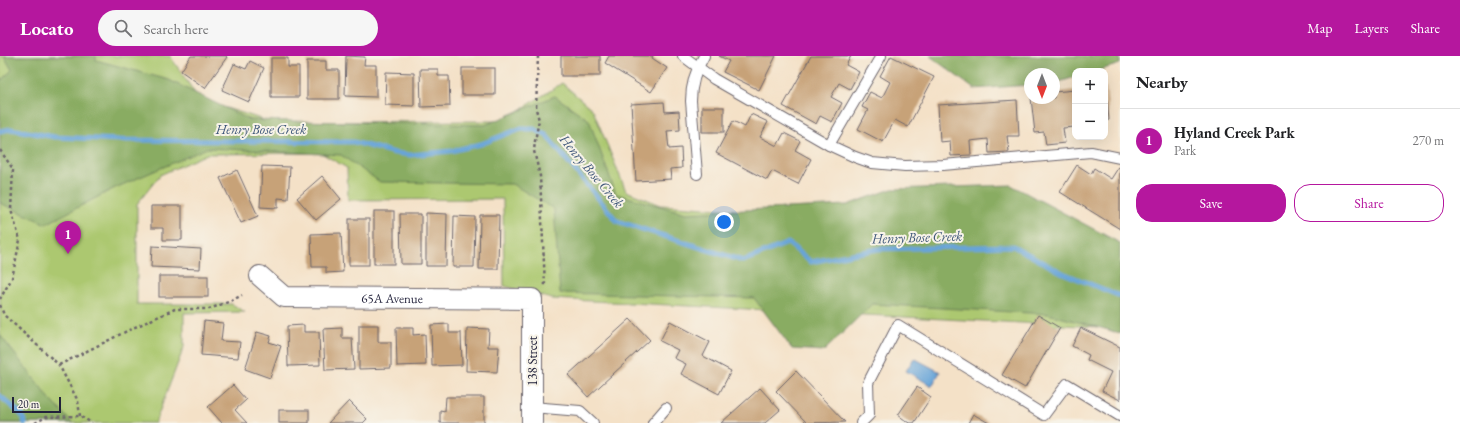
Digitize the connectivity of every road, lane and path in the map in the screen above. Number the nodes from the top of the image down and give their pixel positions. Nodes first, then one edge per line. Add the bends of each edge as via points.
1 (538, 56) edge
2 (683, 56) edge
3 (704, 56) edge
4 (881, 56) edge
5 (697, 67) junction
6 (829, 145) junction
7 (0, 150) edge
8 (1120, 158) edge
9 (697, 174) dead end
10 (260, 276) dead end
11 (536, 294) junction
12 (242, 295) dead end
13 (0, 299) edge
14 (0, 305) edge
15 (60, 365) junction
16 (666, 408) dead end
17 (532, 415) edge
18 (80, 416) junction
19 (1120, 416) edge
20 (34, 423) edge
21 (92, 423) edge
22 (593, 423) edge
23 (653, 423) edge
24 (861, 423) edge

1 - 11 path via 536,109 539,120 534,141 540,176 545,286
2 - 5 lane
3 - 5 lane
4 - 6 lane
5 - 6 lane
5 - 9 lane via 693,78 691,101
6 - 8 lane via 872,162 905,166 1090,152
7 - 13 path via 13,169 11,210 20,240 12,278
10 - 11 street, 65A Avenue via 284,296
11 - 17 street, 138 Street
12 - 15 path via 209,310 175,310
14 - 15 path via 4,315
15 - 18 path via 78,401
16 - 23 lane
17 - 22 lane via 580,411
18 - 20 path via 46,417
18 - 21 path
19 - 24 lane via 1066,384 1044,415 898,325 868,383 869,415

